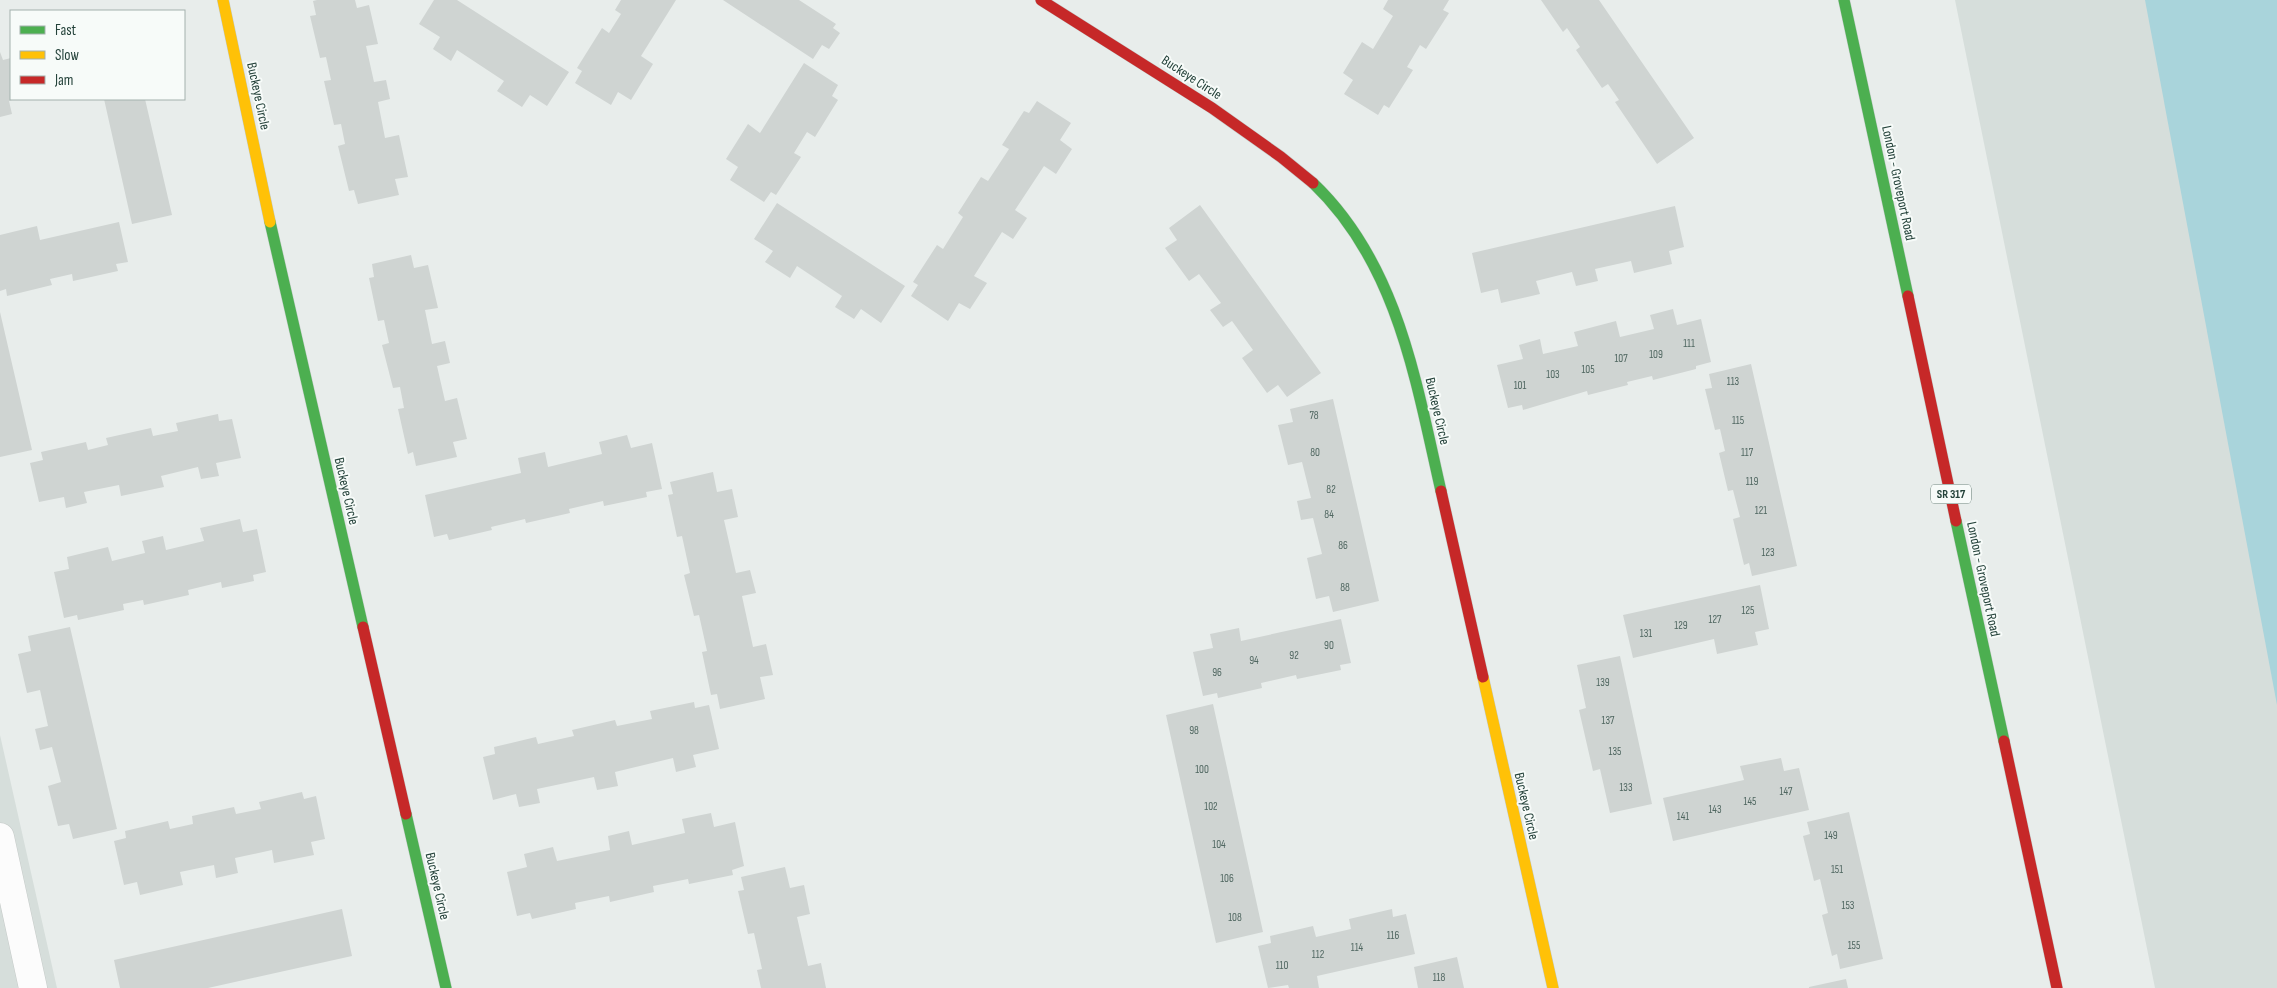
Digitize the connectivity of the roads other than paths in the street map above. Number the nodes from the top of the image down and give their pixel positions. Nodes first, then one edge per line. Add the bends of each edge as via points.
1 (223, 0) edge
2 (1041, 0) edge
3 (1844, 0) edge
4 (0, 837) edge
5 (33, 988) edge
6 (446, 988) edge
7 (1553, 988) edge
8 (2057, 988) edge

1 - 6 street, Buckeye Circle via 276,252
2 - 7 street, Buckeye Circle via 1204,102 1278,154 1322,190 1349,223 1380,274 1409,351
3 - 8 street, London - Groveport Road / SR 317
4 - 5 street

